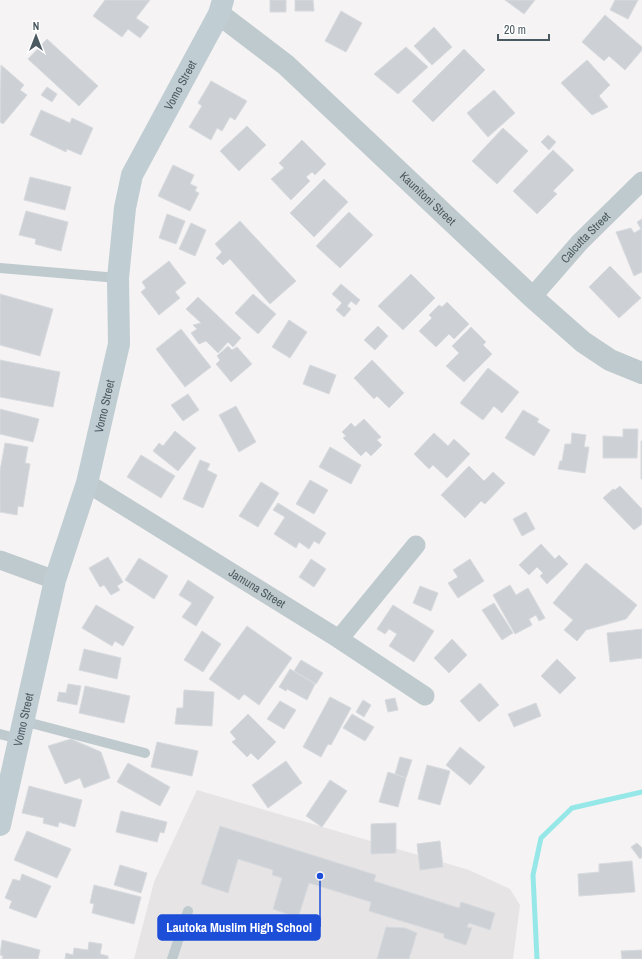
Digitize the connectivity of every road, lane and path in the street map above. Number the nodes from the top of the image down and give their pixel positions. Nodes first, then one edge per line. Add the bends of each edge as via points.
1 (221, 7) edge
2 (642, 182) edge
3 (0, 268) edge
4 (118, 278) junction
5 (532, 297) junction
6 (642, 373) edge
7 (87, 483) junction
8 (416, 545) dead end
9 (0, 560) edge
10 (55, 580) junction
11 (339, 639) junction
12 (425, 696) dead end
13 (14, 731) edge
14 (145, 752) dead end
15 (0, 825) edge
16 (188, 911) dead end
17 (172, 959) edge

1 - 4 main road, Vomo Street via 132,175 125,208
1 - 5 street, Kaunitoni Street
2 - 5 street, Calcutta Street via 580,242
3 - 4 lane
4 - 7 main road, Vomo Street via 119,344
5 - 6 street, Kaunitoni Street via 583,342 610,360
7 - 10 main road, Vomo Street
7 - 11 street, Jamuna Street
8 - 11 street
9 - 10 street
10 - 13 main road, Vomo Street
11 - 12 street, Jamuna Street
13 - 14 lane
13 - 15 main road, Vomo Street
16 - 17 lane

